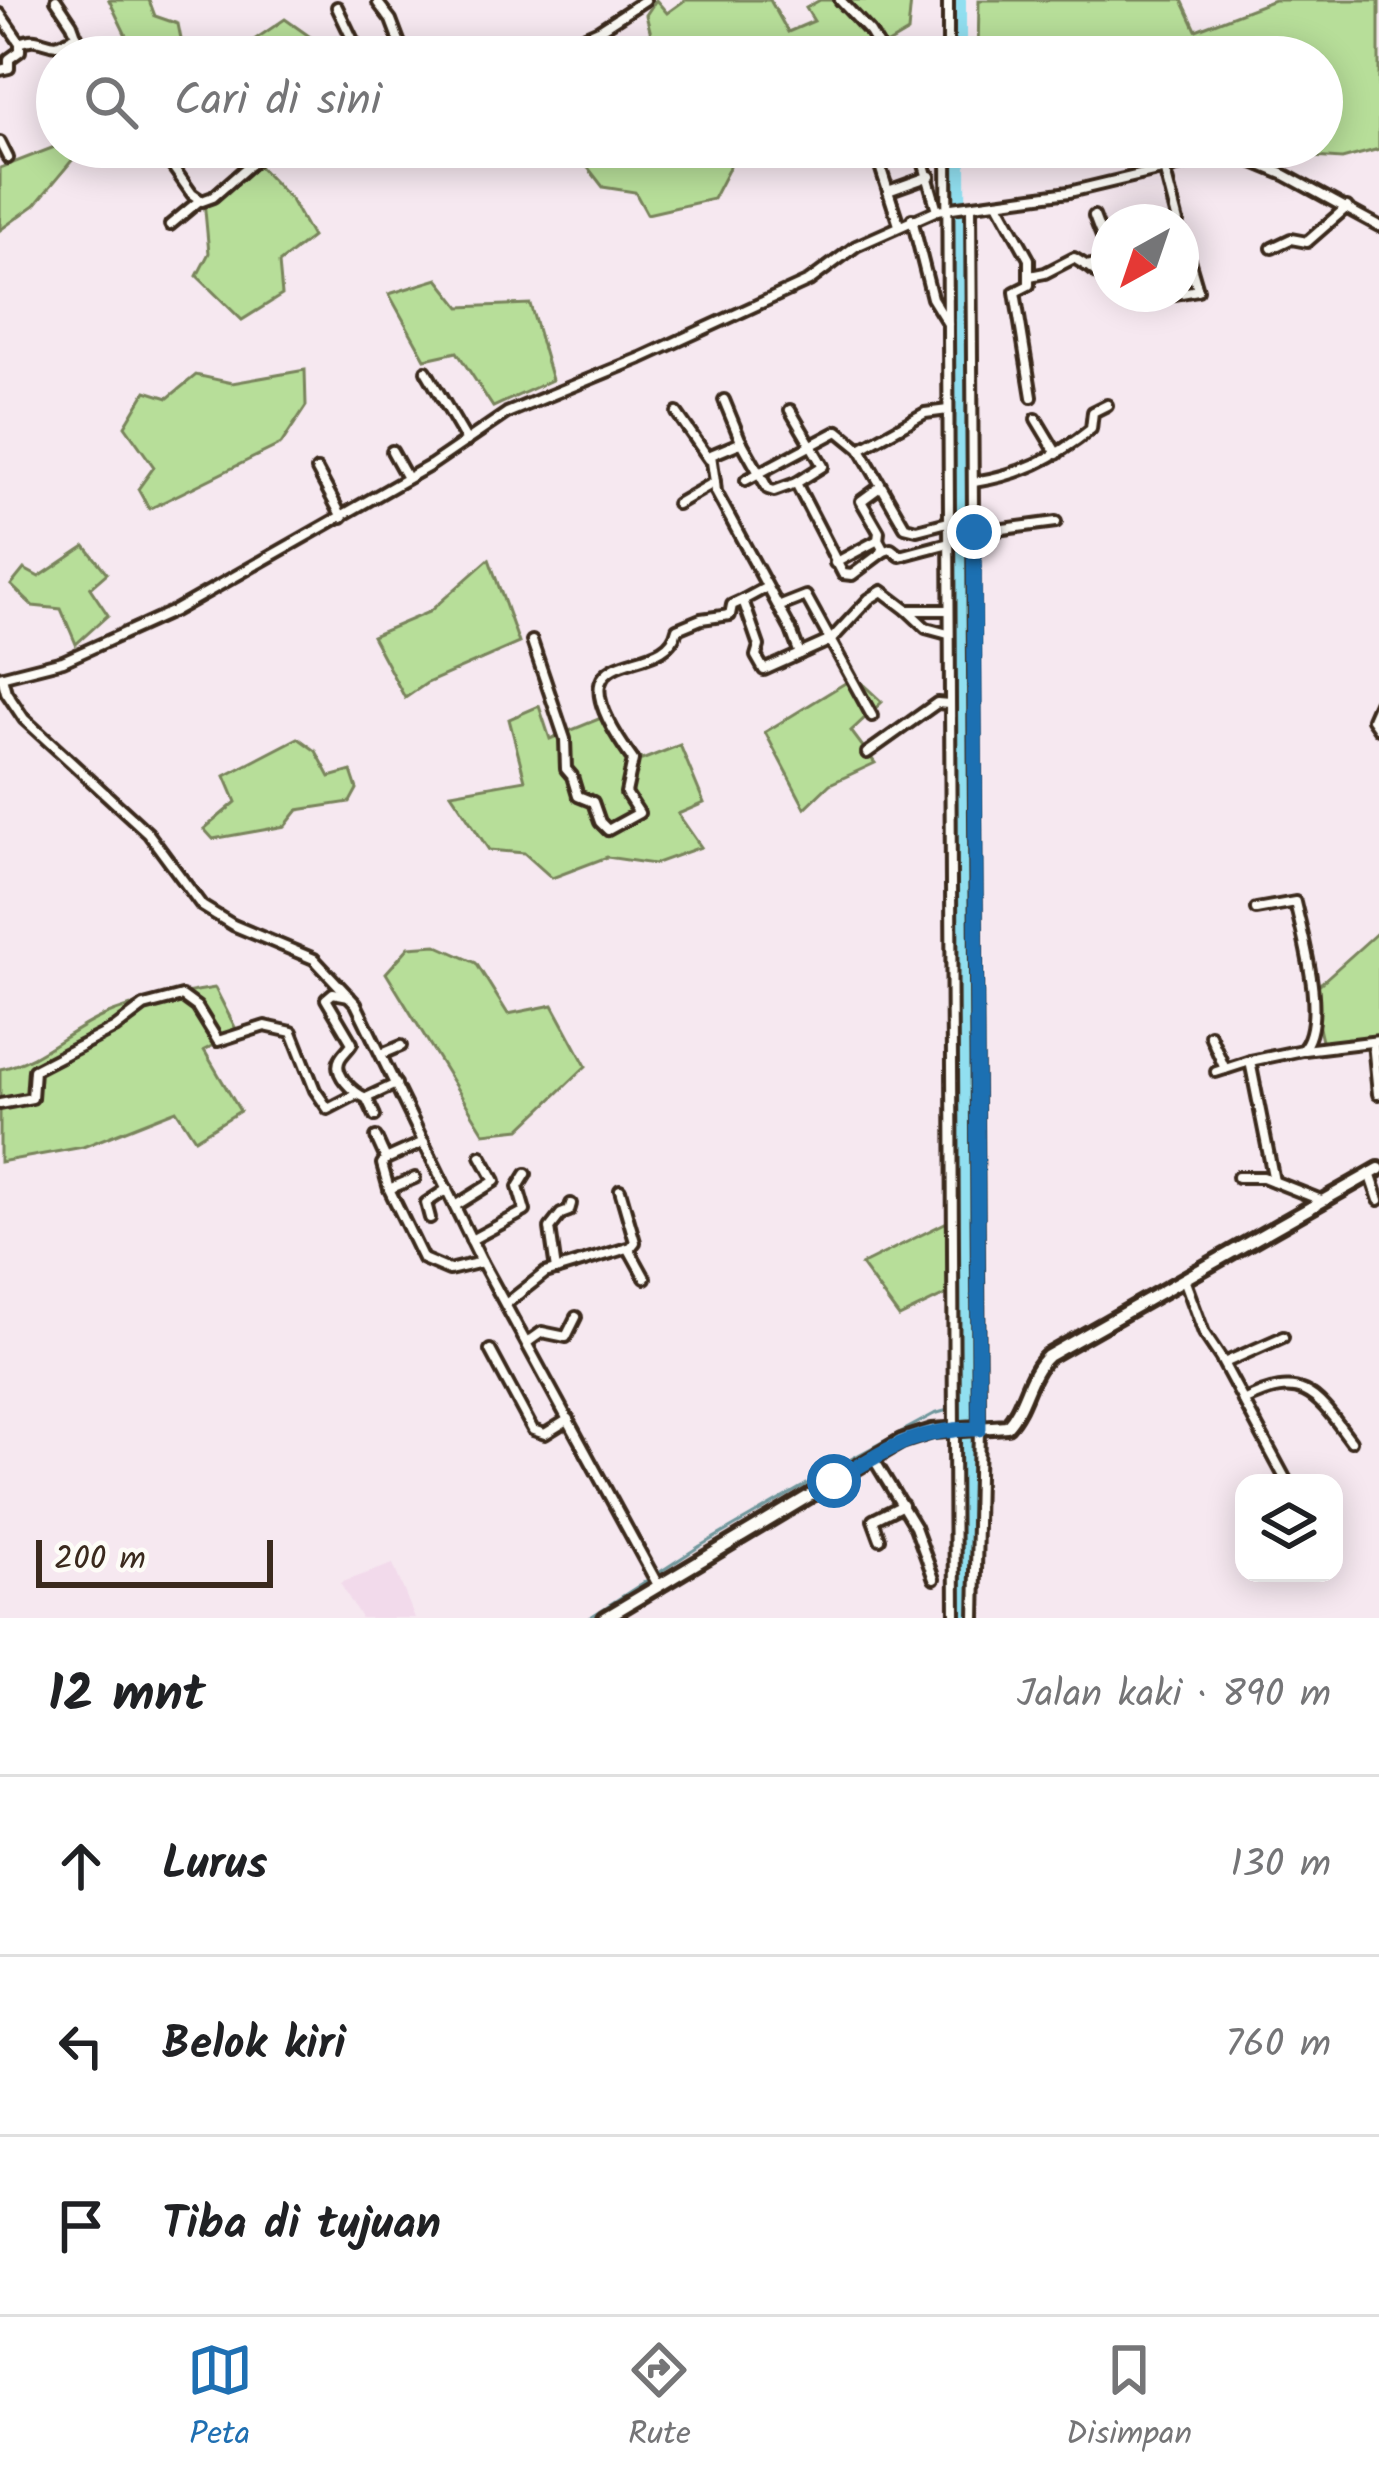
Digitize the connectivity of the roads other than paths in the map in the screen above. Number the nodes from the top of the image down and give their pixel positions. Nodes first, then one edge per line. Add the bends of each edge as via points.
1 (56, 0) edge
2 (645, 0) edge
3 (840, 0) edge
4 (948, 0) edge
5 (378, 3) edge
6 (337, 7) dead end
7 (0, 14) edge
8 (77, 36) edge
9 (351, 36) edge
10 (398, 36) edge
11 (584, 36) edge
12 (872, 36) edge
13 (948, 36) edge
14 (36, 38) edge
15 (20, 43) junction
16 (0, 70) edge
17 (0, 142) edge
18 (8, 158) dead end
19 (175, 168) edge
20 (247, 168) edge
21 (881, 168) edge
22 (927, 168) edge
23 (946, 168) edge
24 (1164, 168) joint
25 (1268, 168) edge
26 (930, 176) junction
27 (889, 191) junction
28 (200, 200) junction
29 (998, 203) junction
30 (1173, 204) edge
31 (969, 207) junction
32 (1347, 207) junction
33 (945, 209) junction
34 (912, 219) junction
35 (170, 225) dead end
36 (898, 225) junction
37 (1379, 226) edge
38 (1272, 248) dead end
39 (1091, 265) edge
40 (1088, 266) junction
41 (1091, 269) edge
42 (1030, 276) junction
43 (949, 325) junction
44 (426, 371) dead end
45 (1032, 397) dead end
46 (724, 400) dead end
47 (1107, 405) dead end
48 (790, 410) dead end
49 (948, 410) junction
50 (677, 413) dead end
51 (1036, 419) dead end
52 (467, 441) junction
53 (742, 442) junction
54 (811, 444) junction
55 (860, 449) junction
56 (392, 451) dead end
57 (1057, 454) junction
58 (709, 459) junction
59 (317, 470) dead end
60 (758, 473) junction
61 (407, 478) junction
62 (746, 479) dead end
63 (715, 482) junction
64 (974, 482) junction
65 (796, 483) junction
66 (880, 487) junction
67 (677, 504) dead end
68 (342, 517) junction
69 (948, 522) junction
70 (1056, 522) dead end
71 (974, 532) junction
72 (878, 540) junction
73 (949, 543) junction
74 (884, 551) junction
75 (836, 563) junction
76 (766, 587) junction
77 (743, 600) junction
78 (778, 607) junction
79 (908, 610) junction
80 (949, 610) junction
81 (948, 634) junction
82 (532, 640) dead end
83 (831, 640) junction
84 (800, 654) junction
85 (1, 677) edge
86 (1379, 703) edge
87 (950, 704) junction
88 (872, 716) dead end
89 (1379, 729) edge
90 (867, 753) dead end
91 (1256, 909) dead end
92 (350, 995) junction
93 (1210, 1035) dead end
94 (1376, 1041) edge
95 (352, 1046) junction
96 (401, 1046) dead end
97 (1302, 1051) junction
98 (382, 1054) junction
99 (358, 1060) dead end
100 (1250, 1061) junction
101 (396, 1084) junction
102 (1378, 1094) edge
103 (361, 1096) junction
104 (0, 1103) edge
105 (375, 1116) dead end
106 (376, 1137) dead end
107 (424, 1142) junction
108 (481, 1156) dead end
109 (386, 1159) junction
110 (1375, 1171) edge
111 (526, 1174) dead end
112 (1238, 1177) dead end
113 (415, 1178) dead end
114 (1274, 1181) junction
115 (389, 1189) junction
116 (447, 1189) junction
117 (620, 1190) dead end
118 (1323, 1200) junction
119 (1379, 1200) edge
120 (571, 1204) dead end
121 (455, 1206) junction
122 (430, 1218) dead end
123 (471, 1240) junction
124 (628, 1249) junction
125 (482, 1262) junction
126 (556, 1270) junction
127 (644, 1278) dead end
128 (1184, 1279) junction
129 (507, 1303) junction
130 (577, 1317) dead end
131 (1283, 1337) dead end
132 (528, 1342) junction
133 (490, 1350) dead end
134 (1222, 1361) junction
135 (1243, 1401) junction
136 (569, 1419) junction
137 (966, 1429) junction
138 (1352, 1441) dead end
139 (873, 1458) junction
140 (1283, 1474) edge
141 (903, 1505) junction
142 (880, 1539) dead end
143 (934, 1579) dead end
144 (655, 1580) junction
145 (604, 1618) edge
146 (955, 1618) edge
147 (975, 1618) edge

1 - 8 street
2 - 11 street
3 - 12 street
4 - 13 street
5 - 10 street
6 - 9 street
7 - 15 street
14 - 15 street
15 - 16 street via 9,68
17 - 18 street
19 - 28 street
20 - 28 street
21 - 27 street
22 - 26 street
23 - 33 street
24 - 29 street
24 - 30 street
25 - 32 street
26 - 27 street
26 - 33 street
27 - 36 street
28 - 35 street
29 - 31 street
29 - 42 street
31 - 33 street
31 - 64 street
32 - 37 street
32 - 38 street via 1307,242
33 - 34 street
33 - 43 street
34 - 36 street
34 - 43 street via 936,307
36 - 52 street via 809,281 507,413
39 - 40 street
40 - 41 street
40 - 42 street via 1074,258
42 - 45 street via 1015,292
43 - 49 street
44 - 52 street
46 - 53 street
47 - 57 street
48 - 54 street
49 - 55 street via 925,413
49 - 69 street
50 - 58 street
51 - 57 street
52 - 61 street
53 - 58 street
53 - 60 street
54 - 55 street via 838,431
54 - 60 street
54 - 65 street via 822,468
55 - 66 street
56 - 61 street
57 - 64 street
58 - 63 street
59 - 68 street
60 - 62 street
60 - 65 street via 770,491
61 - 68 street
63 - 67 street
63 - 76 street
64 - 71 street
65 - 75 street
66 - 69 street via 909,531
66 - 72 street via 861,501
68 - 85 street via 101,645
69 - 73 street
70 - 71 street
71 - 137 street
72 - 74 street
72 - 75 street
73 - 74 street via 900,556
73 - 80 street
74 - 75 street via 847,577
76 - 77 street
76 - 78 street
77 - 82 street via 730,614 677,629 671,643 599,685 603,711 633,760 626,793 639,813 608,830 566,770 565,739
77 - 84 street via 762,669
78 - 83 street via 806,596
78 - 84 street
79 - 80 street
79 - 81 street via 926,628
79 - 83 street via 882,591
80 - 81 street
81 - 87 street
83 - 84 street
83 - 88 street
85 - 92 street via 24,719 148,833 202,906 314,959
86 - 89 street via 1372,719
87 - 90 street via 937,703
87 - 137 street
91 - 97 street via 1295,902 1311,982 1313,1035
92 - 95 street via 333,993 326,1001
92 - 98 street
93 - 100 street via 1220,1070
94 - 97 street
94 - 102 street
95 - 99 street
95 - 103 street via 338,1066
96 - 98 street
97 - 100 street
98 - 101 street
100 - 114 street
101 - 103 street
101 - 107 street
103 - 104 street via 328,1109 292,1032 265,1026 218,1041 182,996 144,1006 34,1070 32,1098
103 - 105 street
106 - 109 street
107 - 109 street
107 - 116 street
108 - 121 street via 495,1181
109 - 115 street
110 - 118 main road
110 - 119 street
111 - 123 street via 518,1186 525,1211
112 - 114 street
113 - 115 street
114 - 118 street
115 - 125 street via 428,1264 449,1270
116 - 121 street
116 - 122 street via 426,1203
117 - 124 street via 635,1242
118 - 128 main road
120 - 126 street via 550,1228
121 - 123 street
123 - 125 street
124 - 126 street
124 - 127 street
125 - 129 street
126 - 129 street
128 - 134 street
128 - 137 main road via 1048,1356 1011,1423
129 - 132 street
130 - 132 street via 566,1337 542,1332
131 - 134 street
132 - 136 street
133 - 136 street via 533,1430 545,1433
134 - 135 street
135 - 138 street via 1282,1386 1308,1391
135 - 140 street
136 - 144 street
137 - 139 main road via 911,1437
137 - 146 street
137 - 147 street
139 - 141 street
139 - 144 main road
141 - 142 street via 873,1520
141 - 143 street
144 - 145 main road

